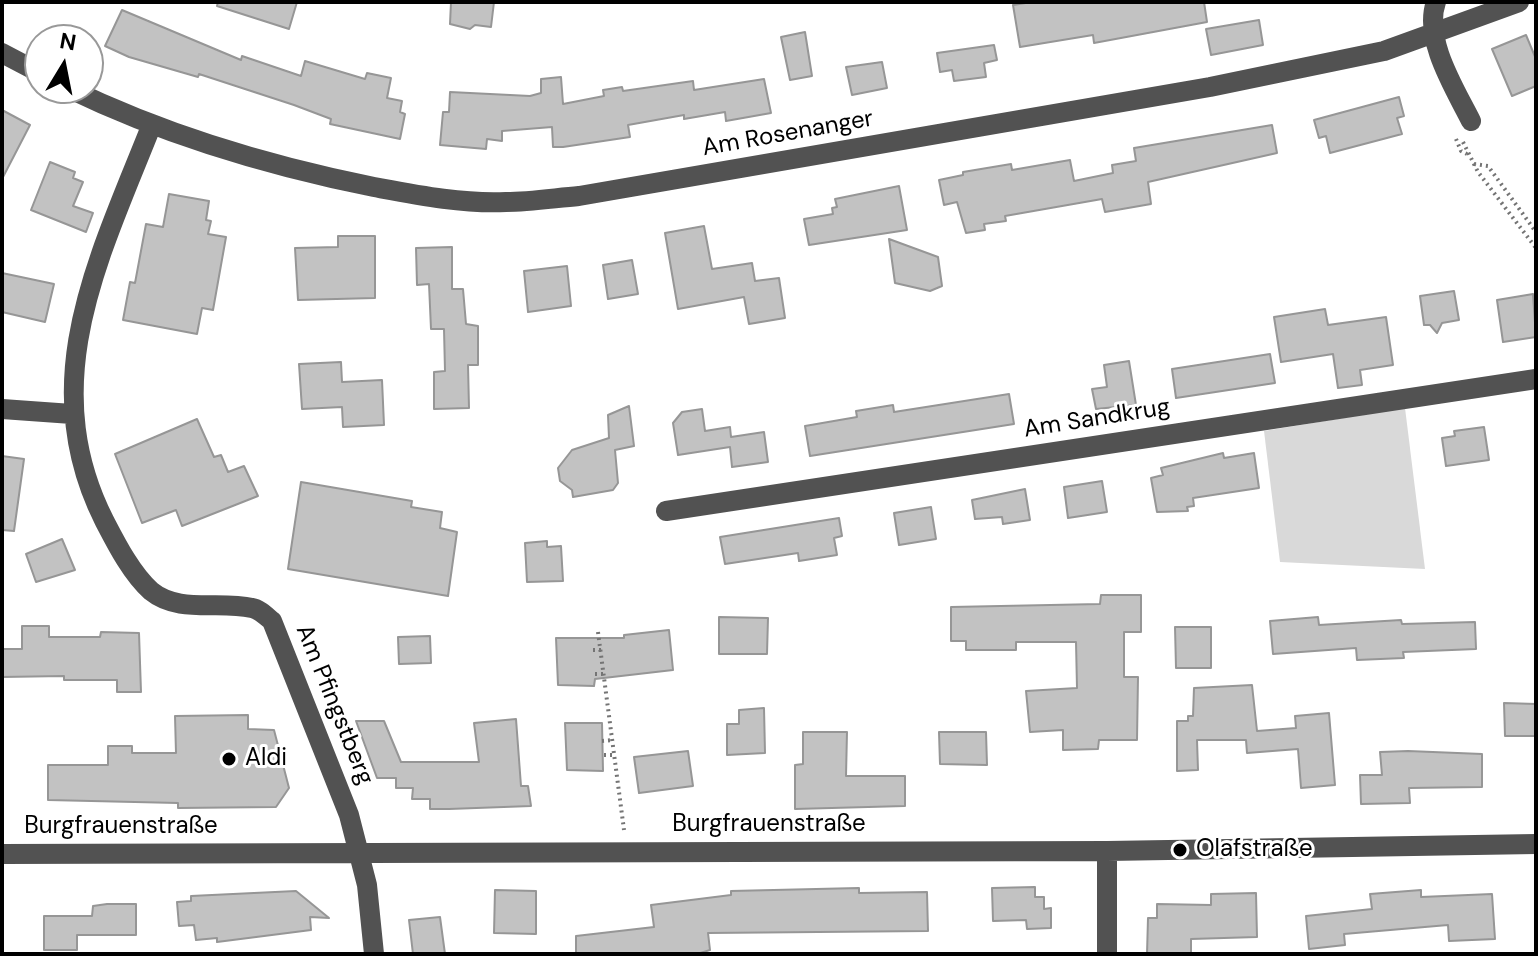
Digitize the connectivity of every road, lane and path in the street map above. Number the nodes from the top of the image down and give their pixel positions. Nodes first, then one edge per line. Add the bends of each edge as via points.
1 (1436, 2) edge
2 (1519, 2) edge
3 (1434, 33) junction
4 (2, 53) edge
5 (24, 65) edge
6 (104, 103) edge
7 (1471, 121) dead end
8 (152, 124) junction
9 (1465, 146) dead end
10 (1474, 164) junction
11 (1536, 232) edge
12 (1536, 248) edge
13 (1536, 379) edge
14 (2, 409) edge
15 (72, 414) junction
16 (666, 511) dead end
17 (598, 632) dead end
18 (593, 650) dead end
19 (601, 650) junction
20 (595, 674) dead end
21 (605, 674) junction
22 (614, 740) junction
23 (602, 741) dead end
24 (604, 755) dead end
25 (616, 755) junction
26 (624, 828) dead end
27 (1536, 844) edge
28 (360, 851) junction
29 (1107, 851) junction
30 (2, 854) edge
31 (374, 954) edge
32 (1107, 954) edge

1 - 3 street
2 - 3 street, Am Rosenanger
3 - 7 street
3 - 8 street, Am Rosenanger via 1384,51 1210,87 607,191 505,203 451,200 328,178
4 - 5 street
6 - 8 street, Am Rosenanger
8 - 15 street, Am Pfingstberg via 83,314 71,385
9 - 10 path
10 - 11 path via 1488,166
10 - 12 path
13 - 16 street, Am Sandkrug
14 - 15 street
15 - 28 street, Am Pfingstberg via 90,491 118,547 151,590 169,601 254,608 272,621
17 - 19 path
18 - 19 path
19 - 21 path
20 - 21 path
21 - 22 path
22 - 23 path
22 - 25 path
24 - 25 path
25 - 26 path
27 - 29 street, Burgfrauenstraße
28 - 29 street, Burgfrauenstraße
28 - 30 street, Burgfrauenstraße
28 - 31 street, Am Pfingstberg
29 - 32 street

